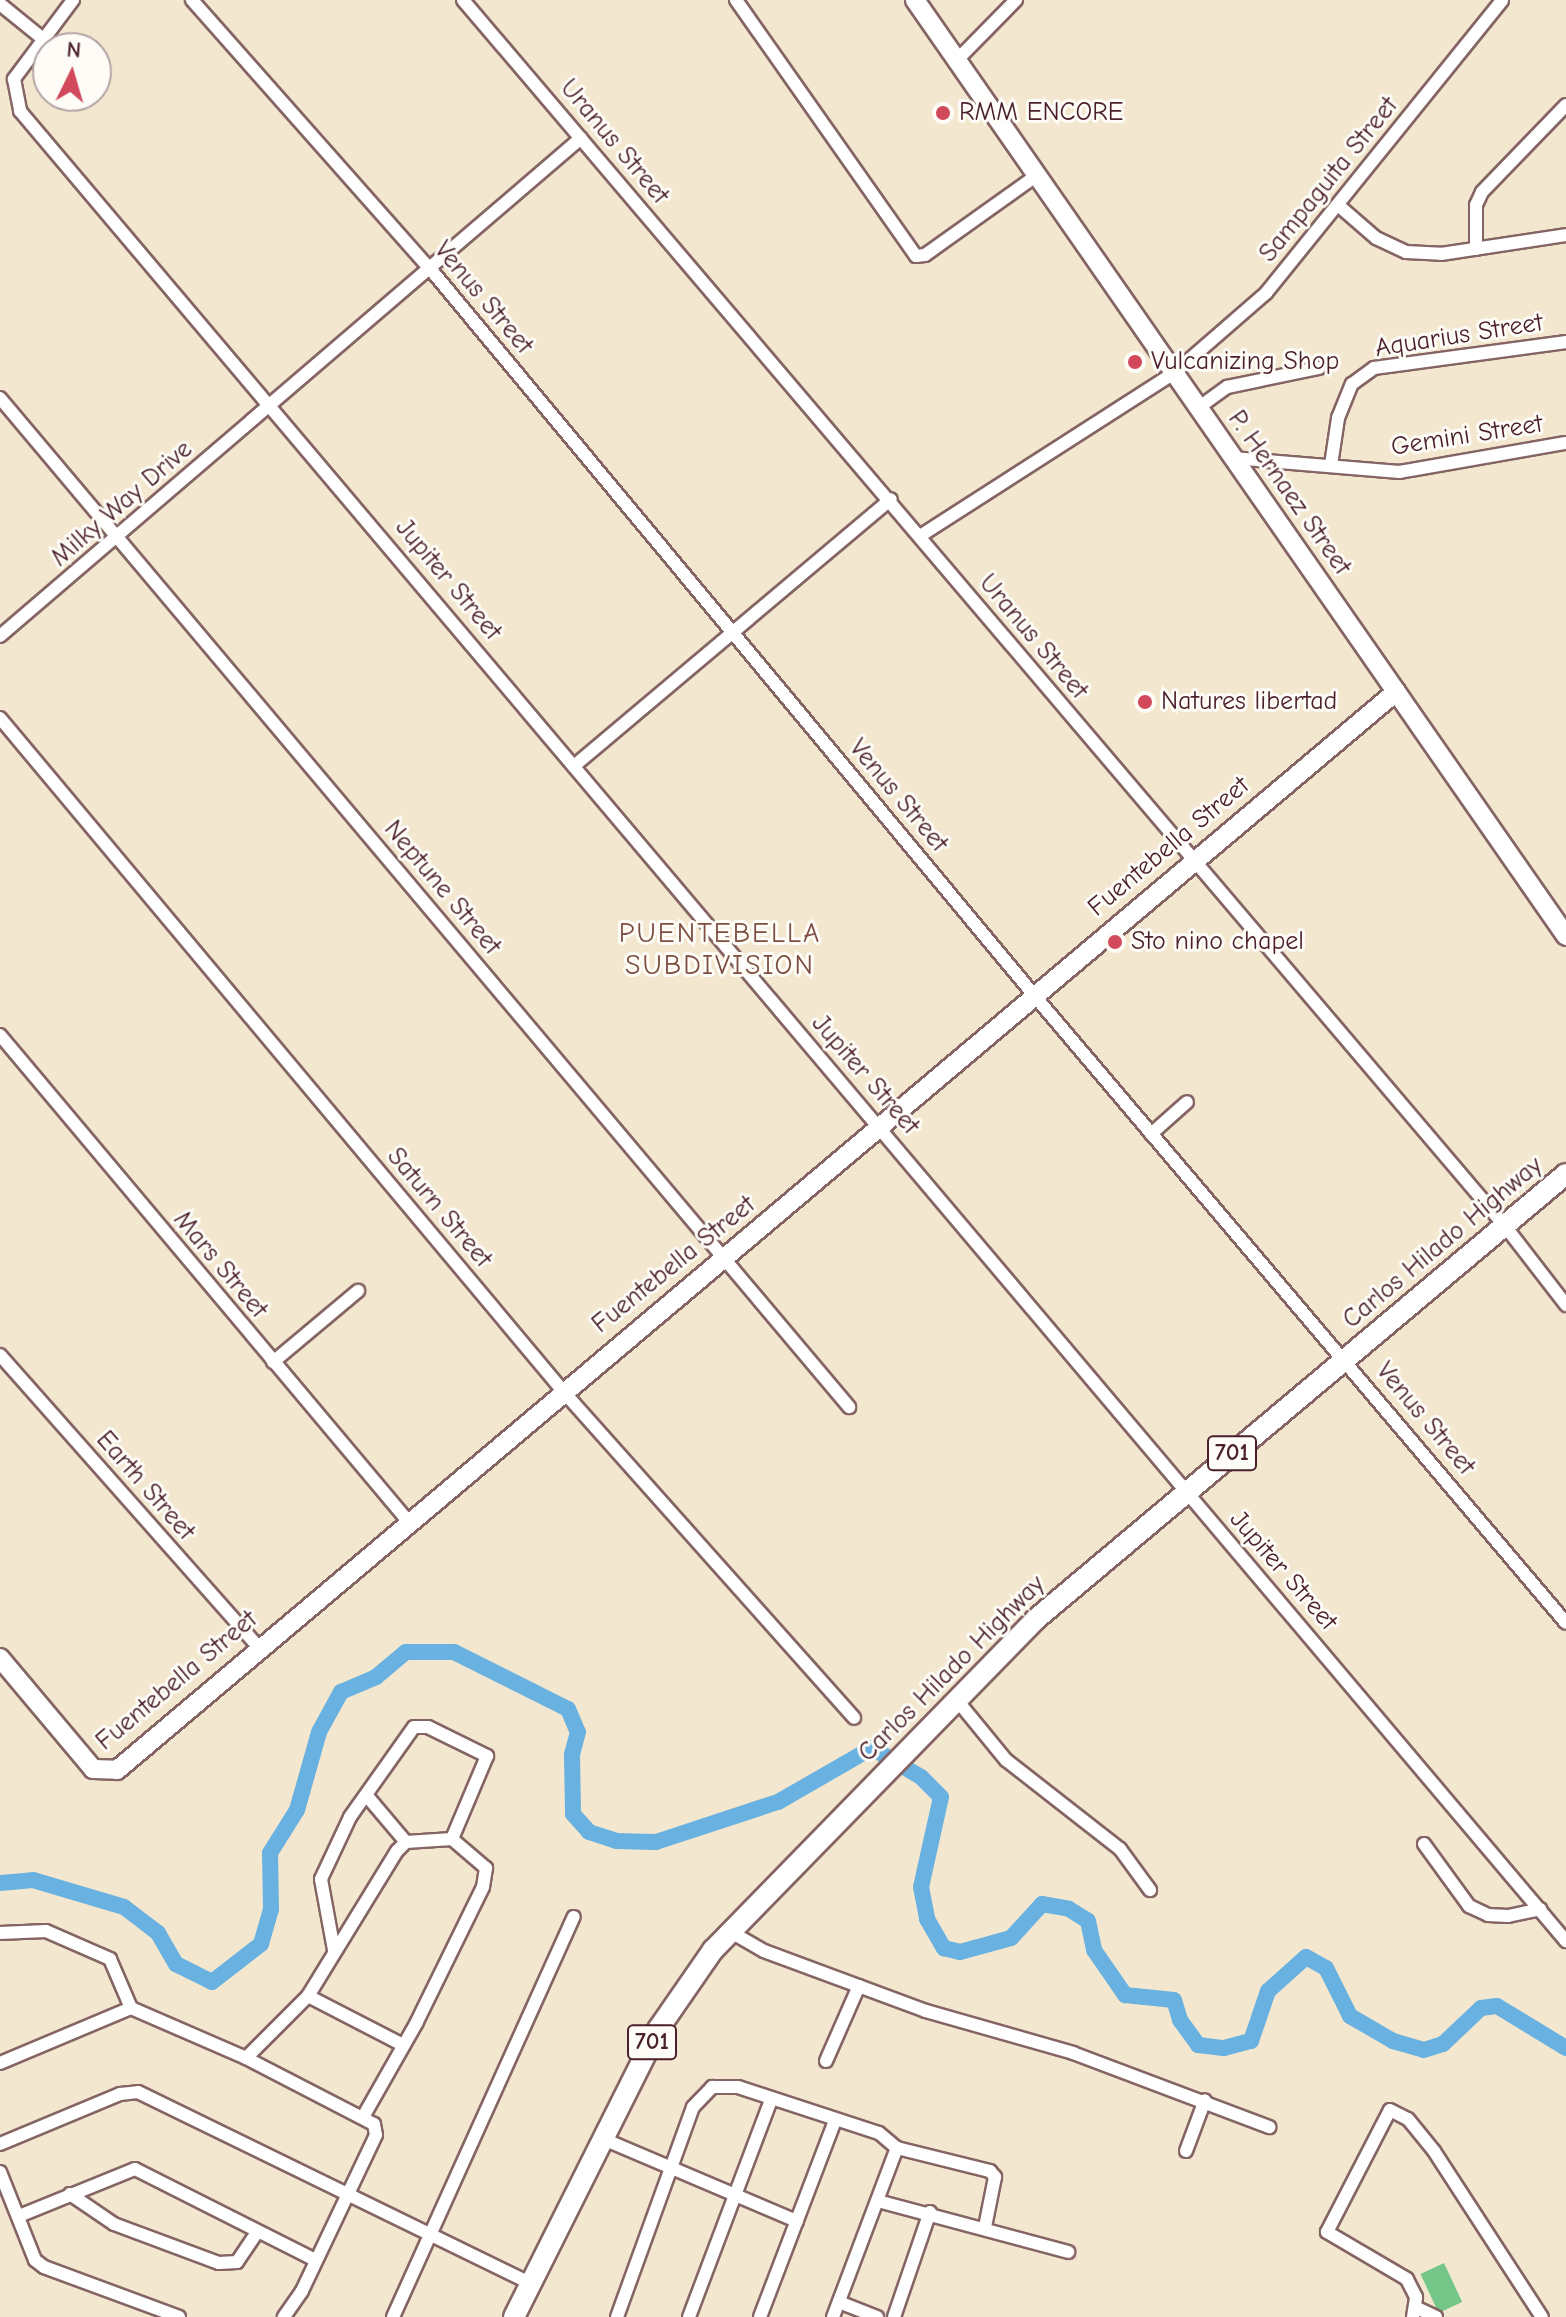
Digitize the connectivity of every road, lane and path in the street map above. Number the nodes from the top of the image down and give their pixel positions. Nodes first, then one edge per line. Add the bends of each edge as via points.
1 (73, 0) edge
2 (192, 0) edge
3 (463, 0) edge
4 (736, 0) edge
5 (915, 0) edge
6 (1016, 0) edge
7 (1502, 0) edge
8 (0, 4) edge
9 (34, 32) edge
10 (48, 32) edge
11 (32, 54) edge
12 (958, 59) junction
13 (1566, 105) edge
14 (581, 138) junction
15 (1037, 175) junction
16 (1338, 205) junction
17 (1566, 235) edge
18 (1476, 249) junction
19 (432, 271) junction
20 (1566, 342) edge
21 (1319, 368) dead end
22 (1174, 373) junction
23 (0, 398) edge
24 (272, 404) junction
25 (1198, 408) junction
26 (1566, 443) edge
27 (1232, 458) junction
28 (1331, 465) junction
29 (891, 499) junction
30 (920, 536) junction
31 (119, 537) junction
32 (732, 630) junction
33 (0, 636) edge
34 (1396, 692) junction
35 (0, 718) edge
36 (574, 766) junction
37 (1193, 861) junction
38 (1566, 936) edge
39 (1033, 994) junction
40 (0, 1035) edge
41 (1187, 1102) dead end
42 (879, 1124) junction
43 (1151, 1134) junction
44 (1566, 1174) edge
45 (1505, 1226) junction
46 (725, 1260) junction
47 (358, 1291) dead end
48 (1566, 1305) edge
49 (0, 1355) edge
50 (1347, 1359) junction
51 (273, 1362) junction
52 (562, 1390) junction
53 (849, 1407) dead end
54 (1185, 1492) junction
55 (408, 1521) junction
56 (1566, 1623) edge
57 (258, 1647) junction
58 (0, 1658) edge
59 (956, 1699) junction
60 (854, 1718) dead end
61 (367, 1796) junction
62 (452, 1839) junction
63 (406, 1842) junction
64 (1424, 1844) dead end
65 (1150, 1890) dead end
66 (1540, 1909) junction
67 (574, 1917) dead end
68 (731, 1932) junction
69 (0, 1933) edge
70 (1566, 1941) edge
71 (334, 1950) junction
72 (859, 1986) junction
73 (308, 1996) junction
74 (131, 2008) junction
75 (401, 2044) junction
76 (246, 2058) junction
77 (826, 2061) dead end
78 (0, 2063) edge
79 (771, 2100) junction
80 (1205, 2100) junction
81 (363, 2117) junction
82 (835, 2121) junction
83 (1269, 2127) dead end
84 (601, 2138) junction
85 (0, 2144) edge
86 (897, 2148) junction
87 (1186, 2151) dead end
88 (669, 2169) junction
89 (0, 2172) edge
90 (70, 2194) junction
91 (344, 2195) junction
92 (734, 2197) junction
93 (878, 2201) junction
94 (930, 2212) junction
95 (19, 2216) junction
96 (797, 2221) junction
97 (985, 2227) junction
98 (257, 2232) junction
99 (429, 2238) junction
100 (1068, 2252) dead end
101 (313, 2259) junction
102 (529, 2283) junction
103 (839, 2302) junction
104 (1415, 2313) edge
105 (179, 2317) edge
106 (284, 2317) edge
107 (393, 2317) edge
108 (514, 2317) edge
109 (617, 2317) edge
110 (689, 2317) edge
111 (760, 2317) edge
112 (833, 2317) edge
113 (877, 2317) edge
114 (894, 2317) edge
115 (1436, 2317) edge
116 (1542, 2317) edge

1 - 10 street
2 - 19 street, Venus Street
3 - 14 street, Uranus Street
4 - 15 street via 916,256 925,255
5 - 12 street, P. Hernaez Street
6 - 12 street
7 - 16 street, Sampaguita Street
8 - 9 street
11 - 24 street, Jupiter Street via 14,79 20,111
12 - 15 street, P. Hernaez Street
13 - 18 street via 1482,192 1476,205
14 - 19 street, Milky Way Drive
14 - 29 street, Uranus Street
15 - 22 street, P. Hernaez Street
16 - 18 street via 1376,238 1406,252
16 - 22 street, Sampaguita Street via 1266,293
17 - 18 street
19 - 24 street, Milky Way Drive
19 - 32 street, Venus Street
20 - 28 street, Aquarius Street via 1374,368 1352,384 1338,418
21 - 25 street via 1227,387
22 - 25 street, P. Hernaez Street
22 - 30 street, Sampaguita Street
23 - 31 street, Neptune Street
24 - 31 street, Milky Way Drive
24 - 36 street, Jupiter Street
25 - 27 street, P. Hernaez Street
26 - 28 street, Gemini Street via 1399,472
27 - 28 street, Gemini Street
27 - 34 street, P. Hernaez Street
29 - 30 street, Uranus Street
29 - 32 street
30 - 37 street, Uranus Street
31 - 33 street, Milky Way Drive
31 - 46 street, Neptune Street
32 - 36 street
32 - 39 street, Venus Street
34 - 37 street, Fuentebella Street
34 - 38 street, P. Hernaez Street
35 - 52 street, Saturn Street
36 - 42 street, Jupiter Street
37 - 39 street, Fuentebella Street
37 - 45 street, Uranus Street
39 - 42 street, Fuentebella Street
39 - 43 street, Venus Street
40 - 51 street, Mars Street
41 - 43 street
42 - 46 street, Fuentebella Street
42 - 54 street, Jupiter Street
43 - 50 street, Venus Street
44 - 45 main road, Carlos Hilado Highway / 701
45 - 48 street, Uranus Street
45 - 50 main road, Carlos Hilado Highway / 701
46 - 52 street, Fuentebella Street
46 - 53 street, Neptune Street
47 - 51 street
49 - 57 street, Earth Street
50 - 54 main road, Carlos Hilado Highway / 701
50 - 56 street, Venus Street
51 - 55 street, Mars Street
52 - 55 street, Fuentebella Street
52 - 60 street, Saturn Street
54 - 59 main road, Carlos Hilado Highway / 701 via 1036,1619
54 - 66 street, Jupiter Street
55 - 57 street, Fuentebella Street
57 - 58 street, Fuentebella Street via 111,1773 93,1769
59 - 65 street via 1006,1760 1120,1849
59 - 68 main road, Carlos Hilado Highway / 701
61 - 62 street via 414,1727 428,1727 483,1751 487,1760
61 - 63 street
61 - 71 street via 350,1817 320,1884
62 - 63 street
62 - 75 street via 482,1862 487,1874 417,2022
63 - 71 street
64 - 66 street via 1469,1906 1508,1916
66 - 70 street, Jupiter Street
67 - 99 street
68 - 72 street via 764,1951
68 - 84 main road, Carlos Hilado Highway / 701 via 672,2006
69 - 74 street via 46,1931 110,1959
71 - 73 street
72 - 77 street
72 - 80 street
73 - 75 street
73 - 76 street
74 - 76 street
74 - 78 street
75 - 81 street
76 - 81 street
79 - 82 street
79 - 88 street via 738,2087 712,2087 696,2101
79 - 92 street
80 - 83 street
80 - 87 street
81 - 91 street via 374,2124 376,2135
82 - 86 street via 879,2133
82 - 96 street
84 - 88 street
84 - 102 main road, Carlos Hilado Highway / 701
85 - 91 street via 120,2094 138,2092
86 - 93 street
86 - 97 street via 994,2174
88 - 92 street
88 - 109 street
89 - 95 street
90 - 95 street
90 - 98 street via 130,2169 142,2170
90 - 98 street via 114,2224 219,2263 237,2262
91 - 99 street
91 - 101 street
92 - 96 street
92 - 110 street
93 - 94 street
93 - 103 street
94 - 97 street
94 - 114 street
95 - 105 street via 35,2260 44,2267
96 - 111 street
97 - 100 street
98 - 101 street
99 - 102 street
99 - 107 street
101 - 106 street via 302,2291
102 - 108 main road, Carlos Hilado Highway / 701
103 - 112 street
103 - 113 street
104 - 115 street
104 - 116 street via 1413,2287 1398,2271 1327,2232 1390,2110 1408,2119 1434,2151

